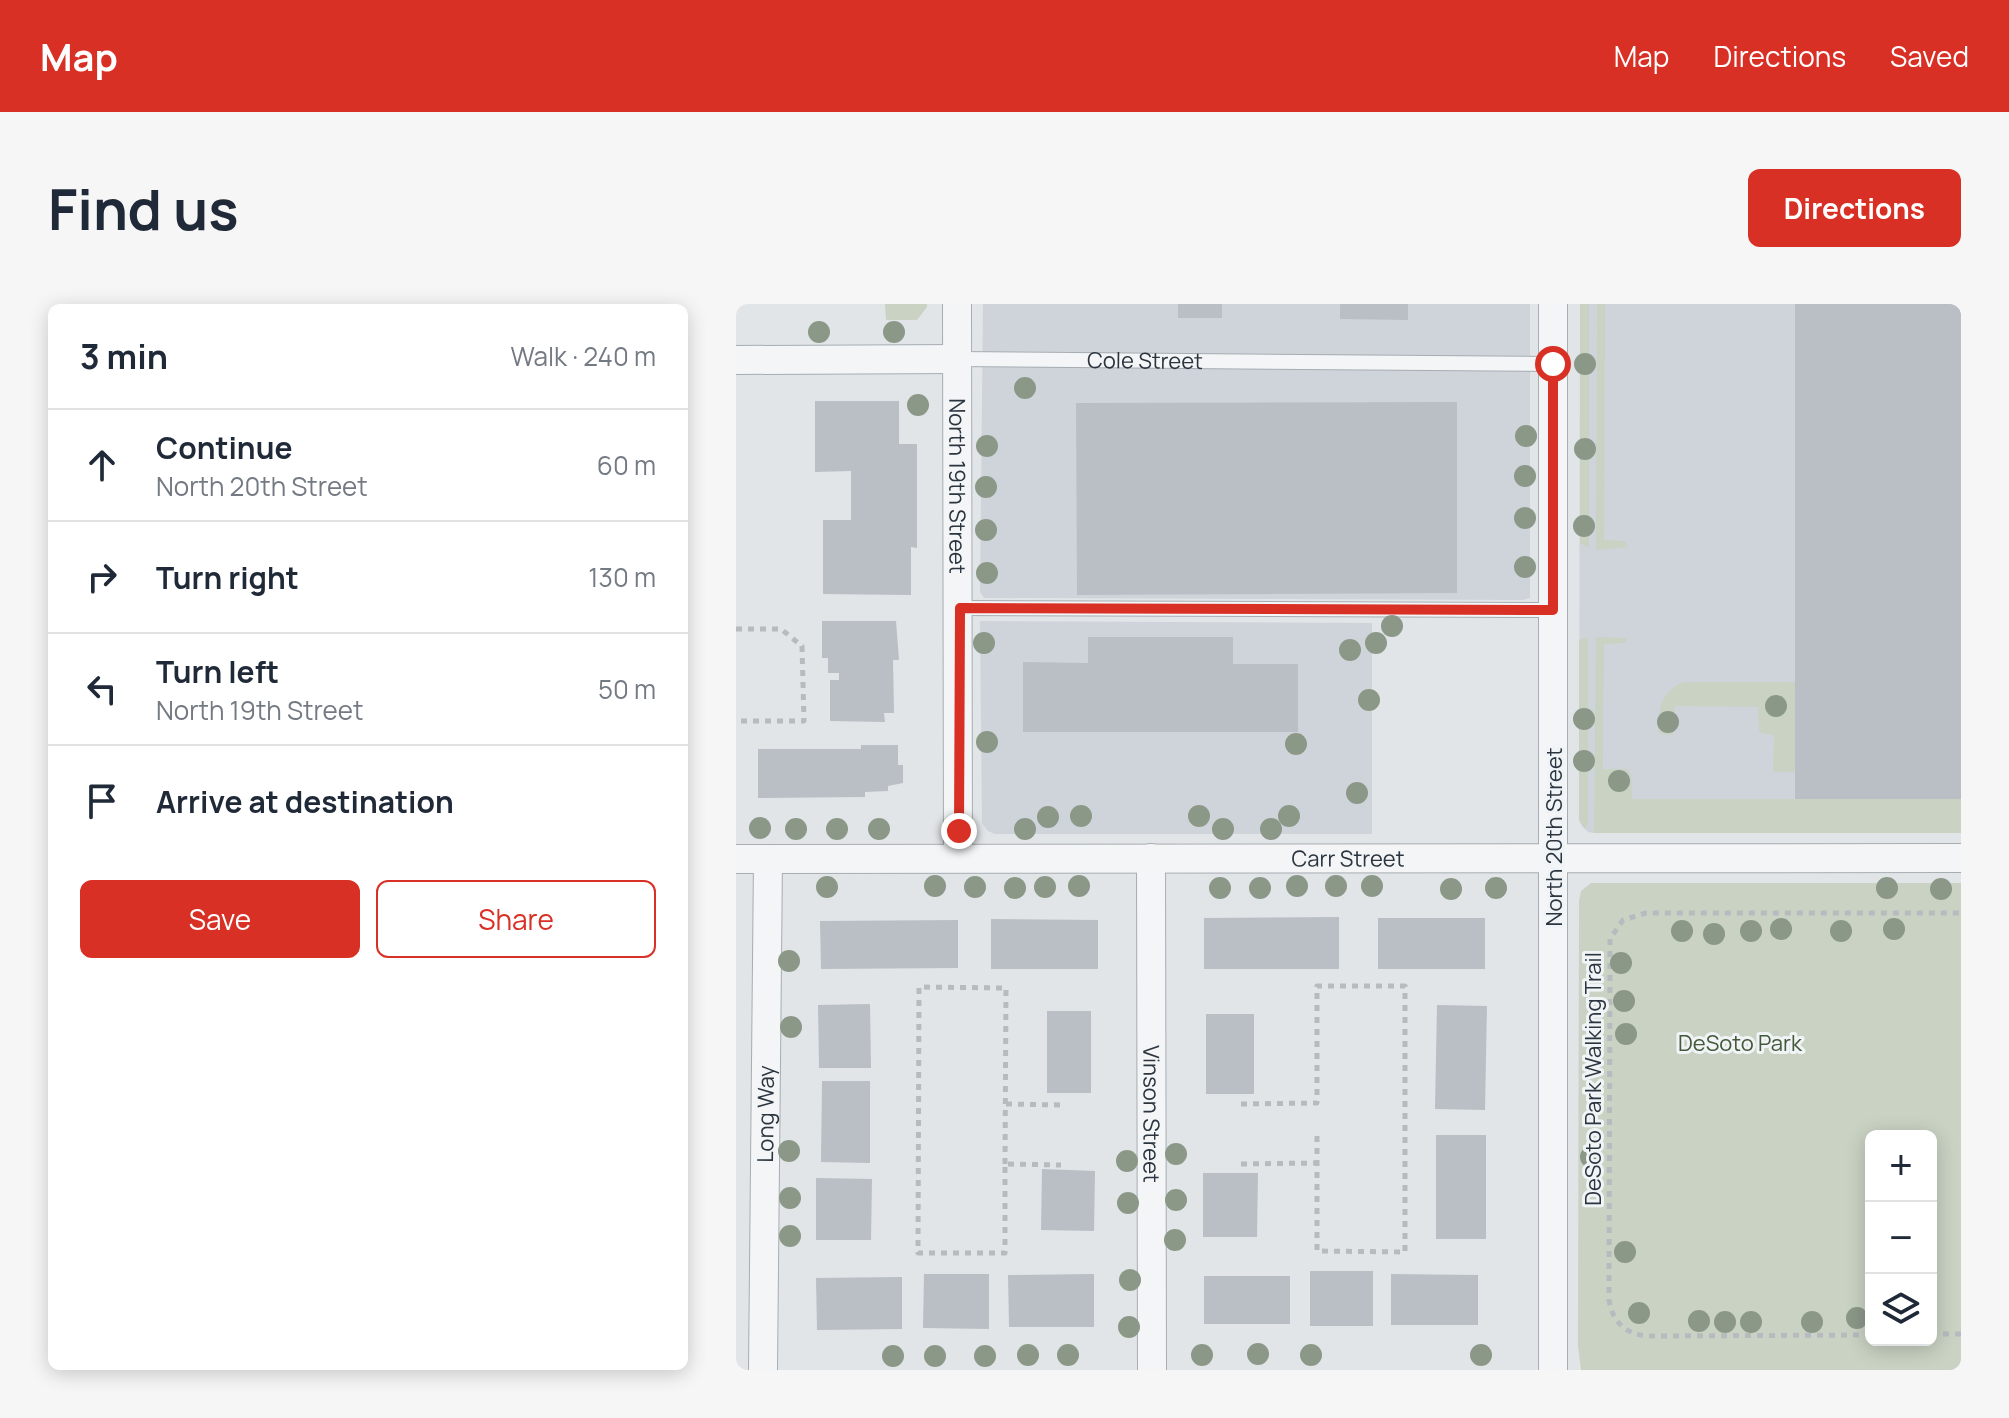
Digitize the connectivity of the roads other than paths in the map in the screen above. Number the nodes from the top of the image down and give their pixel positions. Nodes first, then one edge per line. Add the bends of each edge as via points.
1 (957, 304) edge
2 (1553, 304) edge
3 (957, 359) junction
4 (736, 360) edge
5 (1553, 364) junction
6 (960, 608) junction
7 (1553, 610) junction
8 (958, 858) junction
9 (1151, 858) junction
10 (1554, 858) junction
11 (1961, 858) edge
12 (736, 859) edge
13 (768, 859) junction
14 (763, 1370) edge
15 (1152, 1370) edge
16 (1553, 1370) edge

1 - 3 street, North 19th Street
2 - 5 street, North 20th Street
3 - 4 street, Cole Street
3 - 5 lane, Cole Street
3 - 6 street, North 19th Street
5 - 7 street, North 20th Street
6 - 7 lane
6 - 8 street, North 19th Street
7 - 10 street, North 20th Street
8 - 9 street, Carr Street
8 - 13 street, Carr Street
9 - 10 street, Carr Street
9 - 15 street, Vinson Street
10 - 11 street, Carr Street
10 - 16 street, North 20th Street
12 - 13 street, Carr Street
13 - 14 street, Long Way

